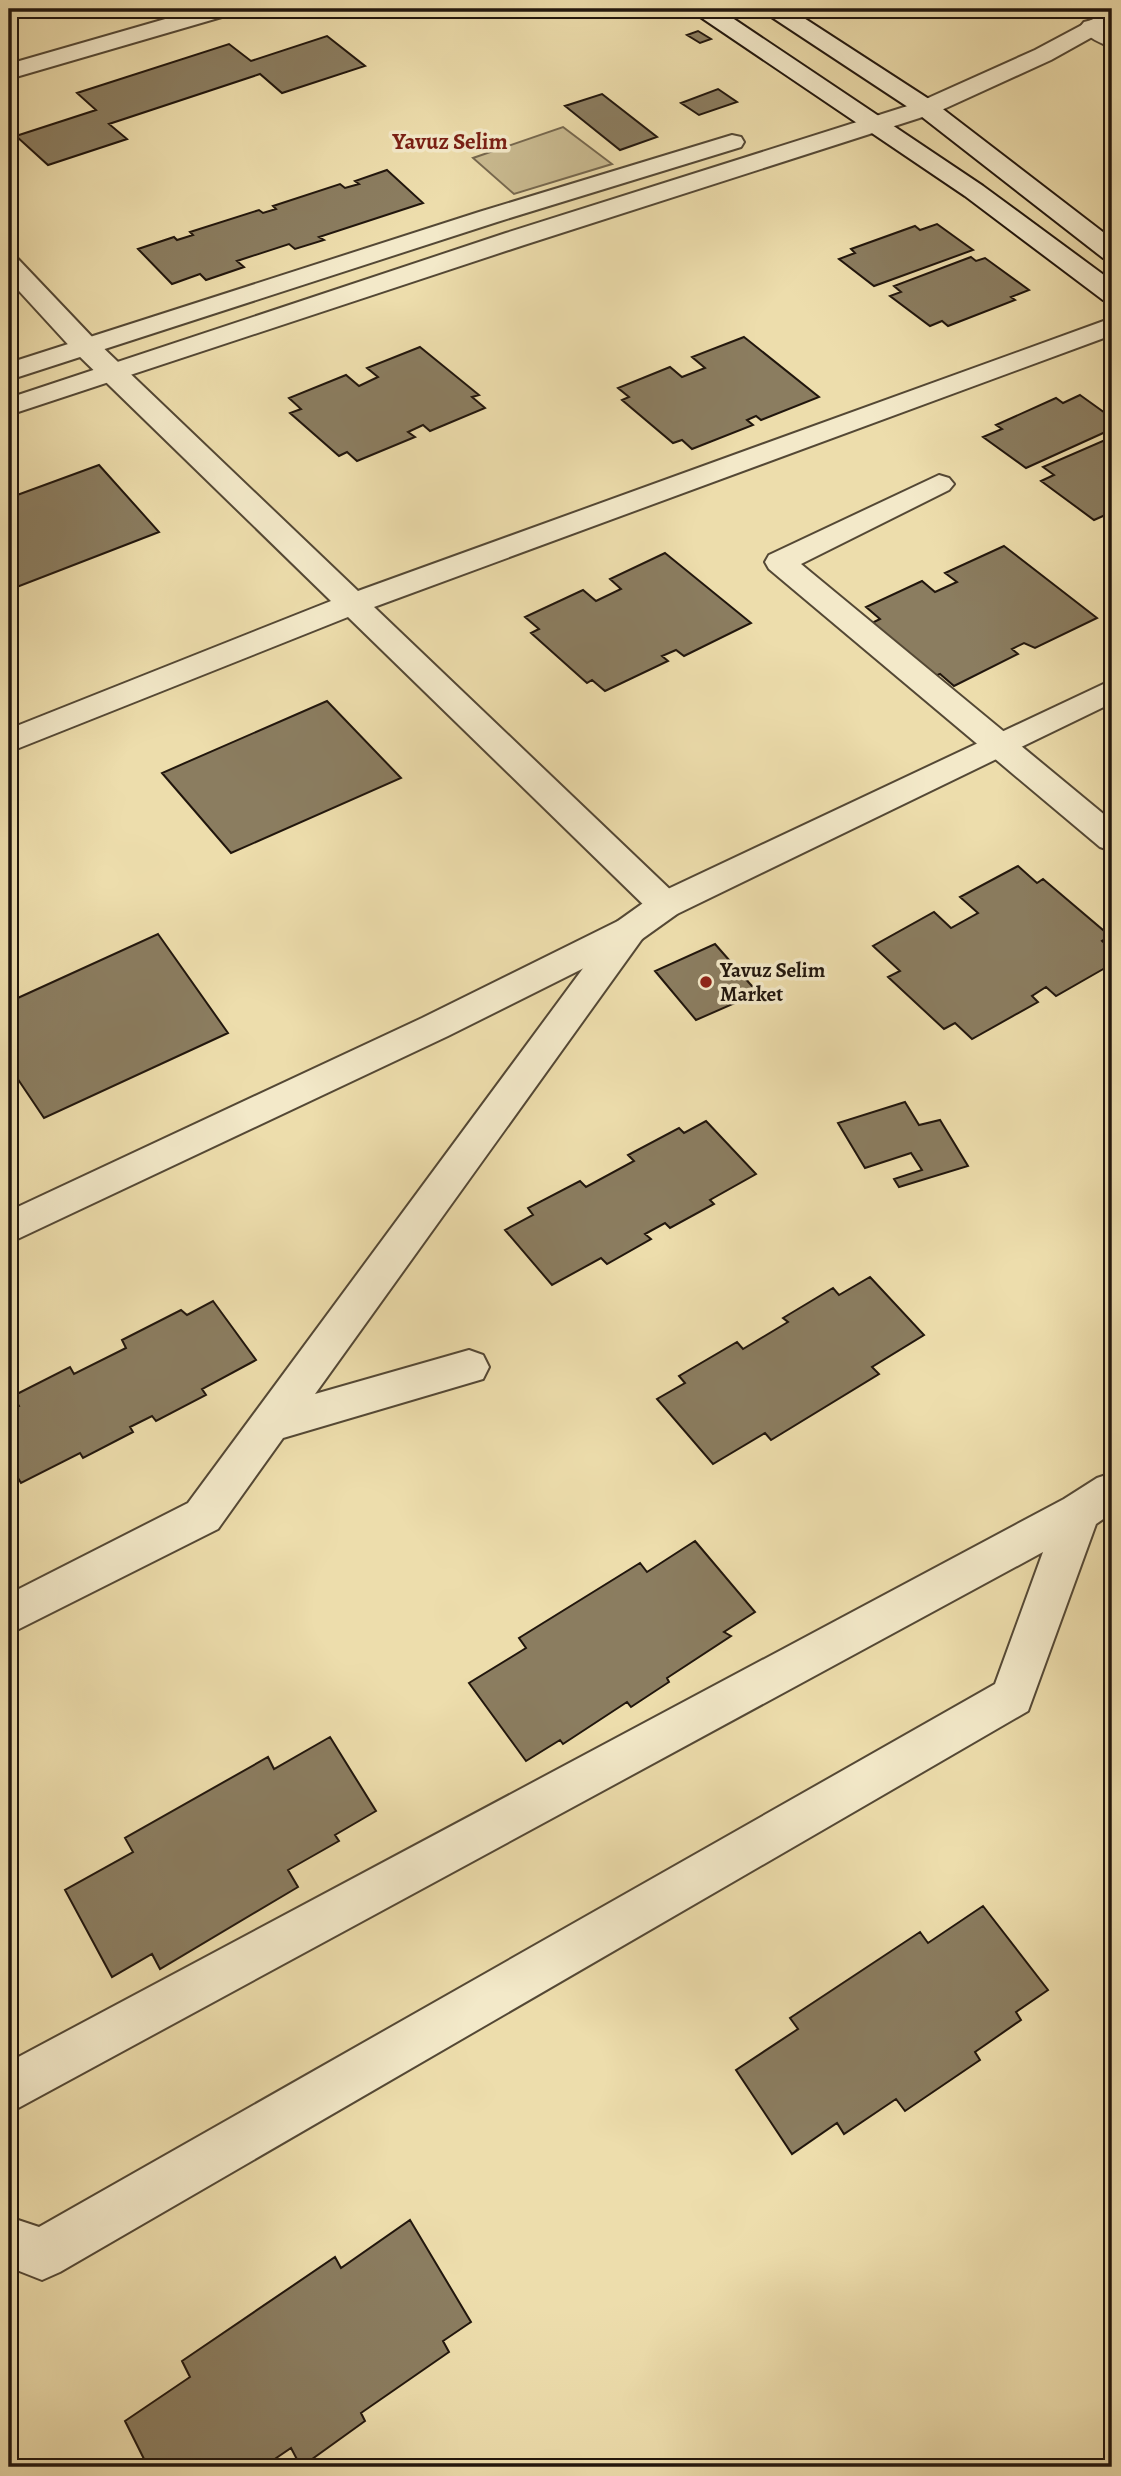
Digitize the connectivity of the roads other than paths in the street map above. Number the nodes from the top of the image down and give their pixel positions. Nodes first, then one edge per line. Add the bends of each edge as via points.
1 (224, 9) edge
2 (704, 9) edge
3 (775, 9) edge
4 (1106, 28) edge
5 (9, 72) edge
6 (898, 90) junction
7 (851, 106) junction
8 (926, 108) junction
9 (825, 114) dead end
10 (876, 125) junction
11 (760, 134) dead end
12 (488, 217) junction
13 (515, 239) junction
14 (1112, 252) edge
15 (9, 265) edge
16 (1112, 294) edge
17 (1112, 326) edge
18 (85, 346) junction
19 (9, 372) edge
20 (112, 372) junction
21 (9, 407) edge
22 (939, 484) dead end
23 (352, 604) junction
24 (1112, 691) edge
25 (9, 741) edge
26 (1000, 746) junction
27 (1112, 839) edge
28 (665, 905) junction
29 (630, 930) junction
30 (9, 1227) edge
31 (469, 1367) dead end
32 (271, 1424) junction
33 (1096, 1502) edge
34 (9, 1615) edge
35 (9, 2088) edge
36 (9, 2242) edge

1 - 5 street
2 - 7 street
3 - 6 street
4 - 8 street
6 - 7 street
6 - 8 street
7 - 9 street
7 - 10 street
8 - 10 street
8 - 14 street
10 - 13 street
10 - 16 street
11 - 12 street
12 - 13 street
12 - 18 street
13 - 20 street
15 - 18 street
17 - 23 street
18 - 19 street
18 - 20 street
20 - 21 street
20 - 23 street
22 - 26 street via 780,562
23 - 25 street
23 - 28 street
24 - 26 street
26 - 27 street
26 - 28 street
28 - 29 street
29 - 30 street
29 - 32 street
31 - 32 street
32 - 34 street via 203,1516
33 - 35 street
33 - 36 street via 1012,1697 41,2255

